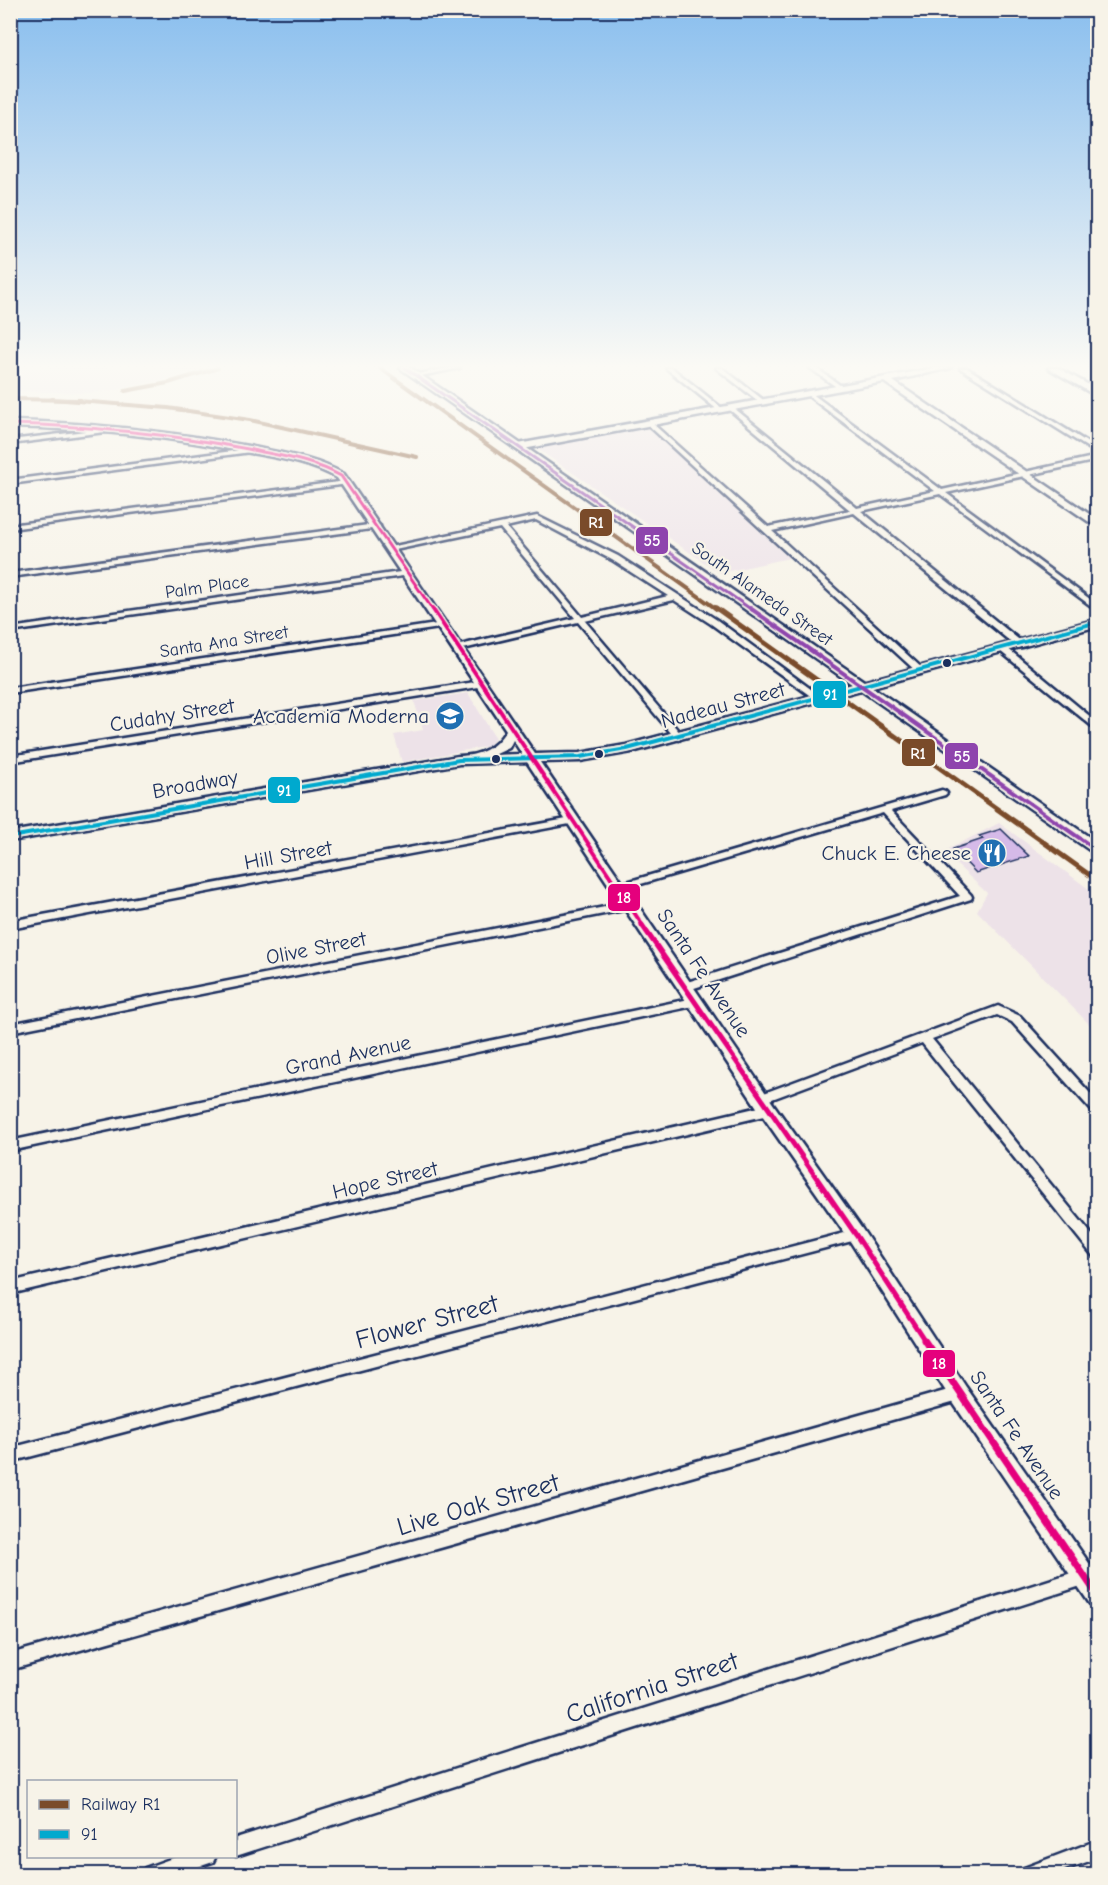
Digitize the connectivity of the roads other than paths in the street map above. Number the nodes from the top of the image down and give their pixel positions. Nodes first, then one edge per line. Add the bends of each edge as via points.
1 (210, 456) edge
2 (282, 456) edge
3 (531, 456) edge
4 (685, 456) edge
5 (790, 456) edge
6 (893, 456) edge
7 (998, 456) edge
8 (1098, 458) edge
9 (1024, 474) junction
10 (10, 482) edge
11 (346, 483) junction
12 (942, 492) junction
13 (857, 510) junction
14 (501, 525) junction
15 (1098, 525) edge
16 (376, 526) junction
17 (10, 527) edge
18 (766, 530) junction
19 (390, 549) junction
20 (407, 573) junction
21 (10, 575) edge
22 (675, 597) junction
23 (1098, 609) edge
24 (579, 619) junction
25 (1098, 622) edge
26 (443, 625) junction
27 (10, 630) edge
28 (1020, 645) junction
29 (459, 648) junction
30 (1003, 649) junction
31 (920, 670) junction
32 (481, 684) junction
33 (861, 687) junction
34 (10, 691) edge
35 (819, 698) junction
36 (1098, 728) edge
37 (512, 731) junction
38 (679, 737) junction
39 (478, 758) junction
40 (529, 758) junction
41 (10, 759) edge
42 (942, 793) dead end
43 (885, 810) junction
44 (572, 821) junction
45 (10, 837) edge
46 (1098, 850) edge
47 (617, 888) junction
48 (630, 906) junction
49 (10, 925) edge
50 (685, 987) junction
51 (694, 1002) junction
52 (10, 1028) edge
53 (924, 1037) junction
54 (764, 1104) junction
55 (1098, 1110) edge
56 (10, 1146) edge
57 (856, 1235) junction
58 (1098, 1252) edge
59 (10, 1288) edge
60 (959, 1394) junction
61 (10, 1455) edge
62 (1084, 1576) junction
63 (1098, 1596) edge
64 (10, 1662) edge
65 (237, 1848) edge
66 (1098, 1850) edge
67 (204, 1858) edge
68 (151, 1875) edge
69 (1030, 1875) edge

1 - 10 street
2 - 11 main road, Santa Fe Avenue via 318,464
3 - 33 main road, South Alameda Street
4 - 18 street
5 - 13 street
6 - 12 street
7 - 9 main road
8 - 9 street
9 - 12 street
9 - 15 main road
11 - 16 main road, Santa Fe Avenue
11 - 17 street
12 - 13 street
12 - 23 street
13 - 18 street
13 - 28 street
14 - 19 street
14 - 22 street via 537,518 615,558
14 - 24 street
16 - 19 main road, Santa Fe Avenue
16 - 21 street
18 - 31 street
19 - 20 main road, Santa Fe Avenue
20 - 26 main road, Santa Fe Avenue
20 - 27 street, Palm Place
22 - 24 street
22 - 35 street
24 - 29 street
24 - 38 street
25 - 28 main road, Nadeau Street
26 - 29 main road, Santa Fe Avenue
26 - 34 street, Santa Ana Street
28 - 30 main road, Nadeau Street
29 - 32 main road, Santa Fe Avenue
30 - 31 main road, Nadeau Street
30 - 36 street
31 - 33 main road, Nadeau Street
32 - 37 main road, Santa Fe Avenue
32 - 41 street, Cudahy Street
33 - 35 main road, Nadeau Street
33 - 46 main road, South Alameda Street
35 - 38 main road, Nadeau Street
37 - 39 main road via 504,745
37 - 40 main road, Santa Fe Avenue
38 - 40 main road, Nadeau Street via 597,755
39 - 40 main road, Broadway
39 - 45 main road, Broadway
40 - 44 main road, Santa Fe Avenue
42 - 43 street
43 - 47 street
43 - 50 street via 967,897
44 - 47 main road, Santa Fe Avenue
44 - 49 street, Hill Street
47 - 48 main road, Santa Fe Avenue
48 - 50 main road, Santa Fe Avenue
48 - 52 street, Olive Street
50 - 51 main road, Santa Fe Avenue
51 - 54 main road, Santa Fe Avenue
51 - 56 street, Grand Avenue
53 - 54 street, Hope Street
53 - 55 street, Hope Street via 998,1010 1016,1019
53 - 58 street
54 - 57 main road, Santa Fe Avenue
54 - 59 street, Hope Street
57 - 60 main road, Santa Fe Avenue
57 - 61 street, Flower Street
60 - 62 main road, Santa Fe Avenue
60 - 64 street, Live Oak Street
62 - 63 main road, Santa Fe Avenue
62 - 65 street, California Street
66 - 69 street
67 - 68 street

